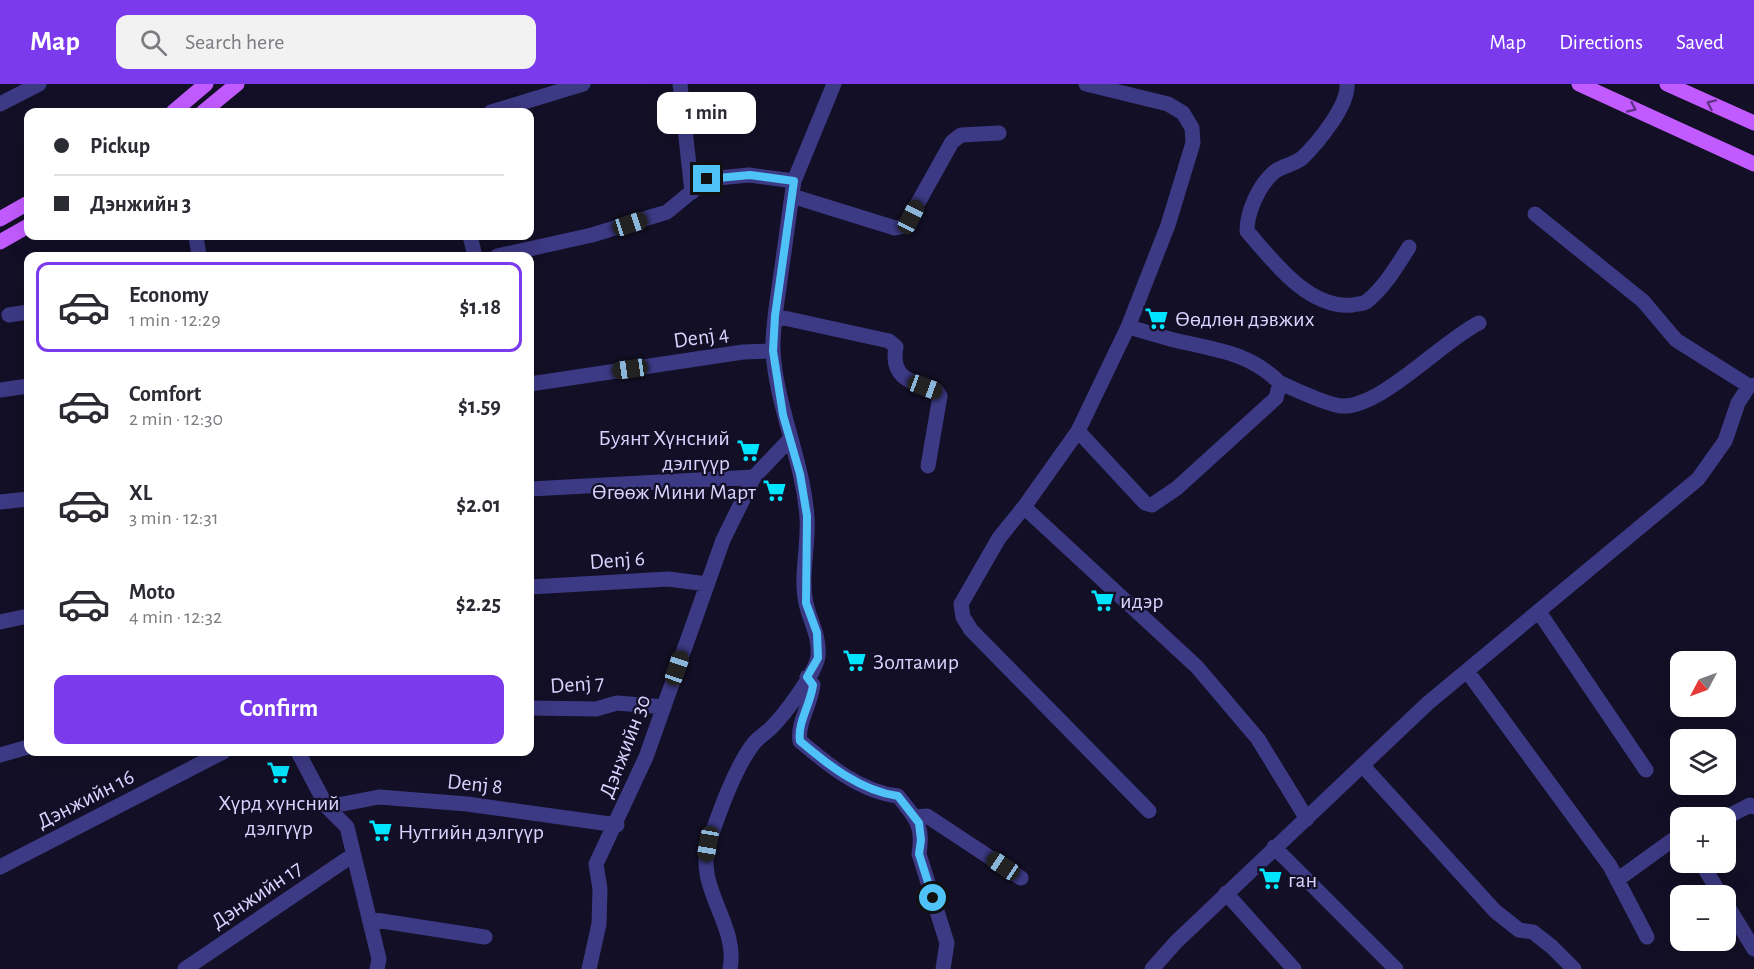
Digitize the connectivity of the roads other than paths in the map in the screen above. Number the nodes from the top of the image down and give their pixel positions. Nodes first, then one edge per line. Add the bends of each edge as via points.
1 (39, 84) edge
2 (237, 84) edge
3 (583, 84) edge
4 (680, 84) edge
5 (834, 84) edge
6 (1086, 84) edge
7 (1347, 84) edge
8 (1579, 84) edge
9 (1667, 84) edge
10 (199, 86) edge
11 (0, 104) edge
12 (177, 108) edge
13 (208, 108) edge
14 (504, 108) edge
15 (1754, 123) edge
16 (999, 133) dead end
17 (1754, 164) edge
18 (793, 189) junction
19 (692, 192) junction
20 (24, 205) edge
21 (1535, 214) dead end
22 (0, 219) edge
23 (24, 228) edge
24 (0, 242) edge
25 (1409, 247) dead end
26 (515, 252) edge
27 (24, 313) edge
28 (9, 315) dead end
29 (775, 316) junction
30 (1479, 323) dead end
31 (1128, 327) junction
32 (773, 351) junction
33 (534, 383) edge
34 (1280, 384) junction
35 (1751, 386) edge
36 (24, 387) edge
37 (0, 390) edge
38 (1078, 431) junction
39 (791, 438) junction
40 (928, 466) dead end
41 (754, 477) junction
42 (534, 489) edge
43 (24, 499) edge
44 (0, 502) edge
45 (1024, 507) junction
46 (707, 584) junction
47 (534, 587) edge
48 (1539, 612) junction
49 (24, 617) edge
50 (0, 622) edge
51 (1467, 671) junction
52 (807, 677) junction
53 (664, 707) junction
54 (534, 708) edge
55 (24, 748) edge
56 (0, 755) edge
57 (215, 756) edge
58 (300, 756) edge
59 (1363, 766) junction
60 (1646, 770) dead end
61 (327, 807) junction
62 (1754, 807) edge
63 (1149, 811) dead end
64 (1736, 813) edge
65 (915, 817) junction
66 (1307, 819) junction
67 (617, 825) junction
68 (1670, 842) edge
69 (1274, 847) junction
70 (353, 855) junction
71 (0, 867) edge
72 (1021, 878) dead end
73 (1617, 880) junction
74 (1226, 893) junction
75 (369, 919) junction
76 (1736, 920) edge
77 (484, 937) dead end
78 (1647, 937) dead end
79 (1754, 949) edge
80 (185, 969) edge
81 (377, 969) edge
82 (589, 969) edge
83 (730, 969) edge
84 (943, 969) edge
85 (1152, 969) edge
86 (1294, 969) edge
87 (1396, 969) edge
88 (1574, 969) edge

1 - 11 street
2 - 13 main road
3 - 14 street
4 - 19 street
5 - 18 street
6 - 31 street via 1168,104 1184,113 1192,128 1191,157
7 - 25 street via 1343,105 1308,151 1301,159 1273,172 1247,214 1247,231 1293,280 1327,303 1346,305 1364,303 1383,285
8 -> 17 main road
15 -> 9 main road
10 - 12 main road
16 - 18 street via 961,135 952,142 905,226 896,228
18 - 19 street via 750,175 707,179
18 - 29 street
19 - 26 street via 667,212 592,235
20 - 22 main road
21 - 35 street via 1643,301 1676,340
23 - 24 main road
27 - 28 street
29 - 32 street
29 - 40 street via 889,341 896,347 894,361 899,371 910,382 937,391 940,396
30 - 34 street via 1363,402 1341,406
31 - 34 street via 1214,347 1268,371
31 - 38 street
32 - 33 street, Denj 4 via 743,352
32 - 39 street via 783,415
34 - 38 street via 1276,398 1177,488 1152,505 1145,503
35 - 48 street via 1738,404 1725,441 1698,480
36 - 37 street
38 - 45 street
39 - 41 street, Дэнжийн 30
39 - 52 street via 807,516 806,603 817,633 818,658
41 - 42 street
41 - 46 street, Дэнжийн 30 via 727,531
43 - 44 street
45 - 63 street via 999,538 961,604 963,617 971,630
45 - 66 street via 1197,668 1258,739
46 - 47 street, Denj 6 via 668,579
46 - 53 street, Дэнжийн 30
48 - 51 street
48 - 60 street
49 - 50 street
51 - 59 street
51 - 73 street
52 - 65 street via 813,685 800,741 824,762 877,793 898,796
52 - 83 street via 787,708 749,752 708,844 707,882 728,937
53 - 54 street, Denj 7 via 617,703 596,709
53 - 67 street, Дэнжийн 30
55 - 56 street
57 - 71 street, Дэнжийн 16
58 - 61 street
59 - 66 street
59 - 88 street via 1495,911 1519,930 1533,932
61 - 67 street, Denj 8 via 379,797 467,804
61 - 70 street via 346,827
62 - 64 street
65 - 72 street via 927,816
65 - 84 street via 920,831 919,854 948,943
66 - 69 street
67 - 82 street, Дэнжийн 30 via 596,864 599,924
68 - 73 street
69 - 74 street
69 - 87 street
70 - 75 street
70 - 80 street, Дэнжийн 17
73 - 78 street
74 - 85 street
74 - 86 street
75 - 77 street
75 - 81 street via 379,959
76 - 79 street

